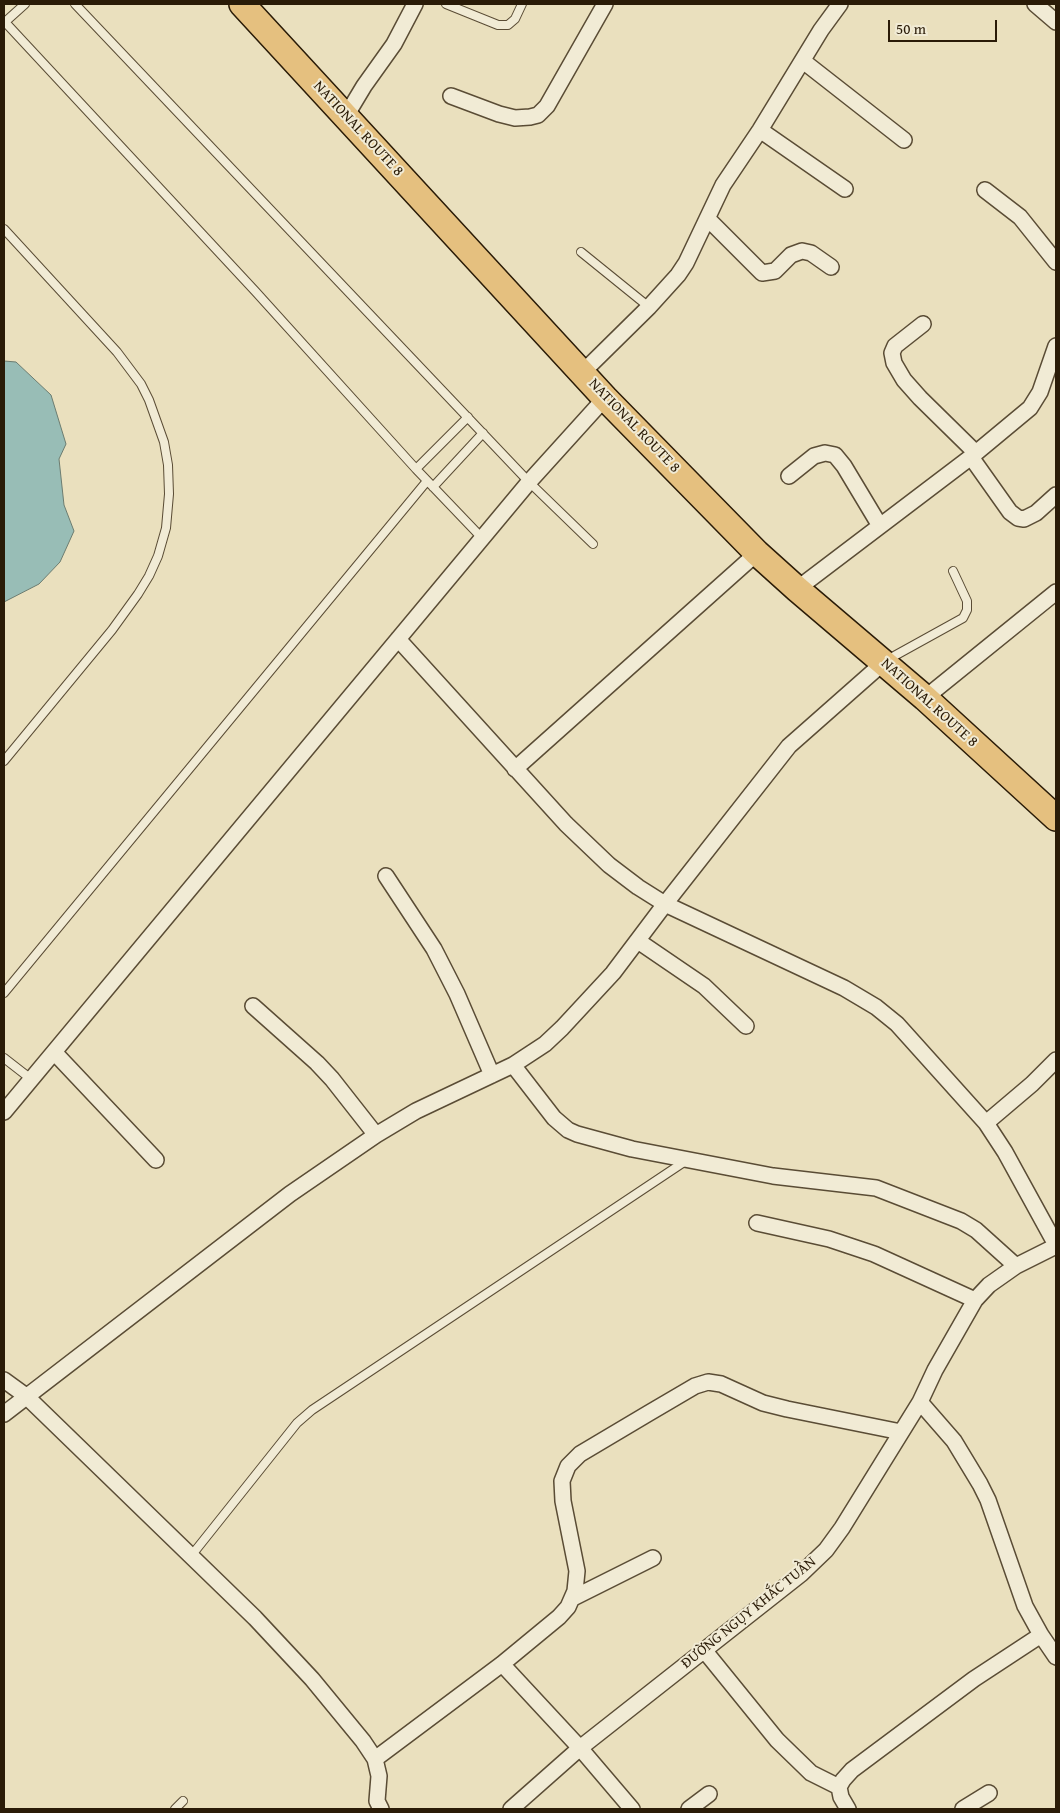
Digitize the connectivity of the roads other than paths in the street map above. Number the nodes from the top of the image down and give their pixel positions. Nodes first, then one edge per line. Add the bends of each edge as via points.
1 (25, 4) edge
2 (75, 4) edge
3 (242, 4) edge
4 (415, 4) edge
5 (446, 4) edge
6 (522, 4) edge
7 (605, 4) edge
8 (840, 4) edge
9 (1039, 5) edge
10 (4, 22) edge
11 (1056, 22) edge
12 (803, 61) junction
13 (451, 96) dead end
14 (346, 116) junction
15 (760, 130) junction
16 (904, 140) dead end
17 (845, 189) dead end
18 (985, 190) dead end
19 (708, 219) junction
20 (4, 229) edge
21 (581, 252) dead end
22 (1056, 262) edge
23 (831, 267) dead end
24 (649, 307) junction
25 (923, 324) dead end
26 (1056, 346) edge
27 (583, 372) junction
28 (1051, 373) edge
29 (605, 398) junction
30 (468, 417) junction
31 (483, 433) junction
32 (974, 455) junction
33 (416, 469) junction
34 (789, 476) dead end
35 (529, 482) junction
36 (430, 484) junction
37 (1056, 495) edge
38 (880, 526) junction
39 (482, 538) junction
40 (594, 544) dead end
41 (757, 553) junction
42 (953, 571) dead end
43 (797, 589) junction
44 (1056, 592) edge
45 (398, 638) junction
46 (883, 663) junction
47 (925, 698) junction
48 (4, 761) edge
49 (515, 769) junction
50 (1056, 818) edge
51 (386, 876) dead end
52 (665, 904) junction
53 (638, 941) junction
54 (4, 993) edge
55 (253, 1006) dead end
56 (746, 1026) dead end
57 (54, 1052) junction
58 (4, 1058) edge
59 (1056, 1060) edge
60 (513, 1065) junction
61 (492, 1075) junction
62 (31, 1079) junction
63 (4, 1112) edge
64 (986, 1123) junction
65 (376, 1135) junction
66 (156, 1160) dead end
67 (687, 1160) junction
68 (758, 1223) dead end
69 (1056, 1245) edge
70 (1016, 1266) junction
71 (975, 1300) junction
72 (4, 1380) edge
73 (26, 1396) junction
74 (920, 1402) junction
75 (4, 1414) edge
76 (901, 1432) junction
77 (191, 1556) junction
78 (653, 1558) dead end
79 (573, 1598) junction
80 (1041, 1635) junction
81 (704, 1650) junction
82 (1056, 1657) edge
83 (502, 1664) junction
84 (580, 1748) junction
85 (375, 1760) junction
86 (839, 1788) junction
87 (990, 1793) dead end
88 (709, 1794) dead end
89 (183, 1801) dead end
90 (375, 1806) edge
91 (175, 1809) edge
92 (511, 1809) edge
93 (632, 1809) edge
94 (689, 1809) edge
95 (848, 1809) edge
96 (963, 1809) edge

1 - 10 lane
2 - 30 lane
3 - 14 highway, NATIONAL ROUTE 8
4 - 14 street via 398,37
5 - 6 lane via 504,25 516,19
7 - 13 street via 547,106 538,115 515,118
8 - 12 street
9 - 11 street
10 - 33 lane
12 - 15 street
12 - 16 street
14 - 27 highway, NATIONAL ROUTE 8
15 - 17 street
15 - 19 street via 723,185
18 - 22 street via 1020,217
19 - 23 street via 762,273 775,271 791,255 802,251 811,253
19 - 24 street via 678,275
20 - 48 lane via 117,352 141,384 164,442 169,494 166,528 150,576 112,630
21 - 24 lane
24 - 27 street
25 - 32 street via 895,346 892,354 894,363 904,380
26 - 28 street
27 - 29 highway, NATIONAL ROUTE 8
28 - 32 street via 1030,408
29 - 35 street
29 - 41 highway, NATIONAL ROUTE 8
30 - 31 lane
30 - 33 lane
31 - 35 lane
31 - 36 lane
32 - 37 street via 1010,512 1018,518 1028,518
32 - 38 street
33 - 36 lane
34 - 38 street via 814,456 835,455
35 - 39 street
35 - 40 lane
36 - 39 lane
36 - 54 lane
38 - 43 street
39 - 45 street
41 - 43 highway, NATIONAL ROUTE 8
41 - 49 street
42 - 46 lane via 967,601 963,618
43 - 46 highway, NATIONAL ROUTE 8
44 - 47 street
45 - 49 street
45 - 57 street
46 - 47 highway, NATIONAL ROUTE 8
46 - 52 street via 789,746
47 - 50 highway, NATIONAL ROUTE 8
49 - 52 street via 602,858
51 - 61 street via 434,949
52 - 53 street
52 - 64 street via 828,980 876,1007 913,1040
53 - 56 street via 704,986
53 - 60 street via 562,1028 545,1044
55 - 65 street via 317,1063
57 - 62 street
57 - 66 street
58 - 62 lane
59 - 64 street
60 - 61 street
60 - 67 street via 554,1118 568,1130 596,1140
61 - 65 street via 416,1111
62 - 63 street
64 - 69 street
65 - 73 street via 290,1194
67 - 70 street via 773,1176 876,1188 961,1221 976,1230
67 - 77 lane via 312,1410 297,1423
68 - 71 street via 829,1239 874,1254
69 - 70 street, ĐƯỜNG NGỤY KHẮC TUẦN
70 - 71 street, ĐƯỜNG NGỤY KHẮC TUẦN via 989,1285
71 - 74 street, ĐƯỜNG NGỤY KHẮC TUẦN
72 - 73 street
73 - 75 street
73 - 77 street
74 - 76 street, ĐƯỜNG NGỤY KHẮC TUẦN
74 - 80 street via 954,1441 980,1484 1025,1606
76 - 79 street via 787,1410 714,1382 695,1386 580,1454 564,1472 562,1489 577,1571
76 - 81 street, ĐƯỜNG NGỤY KHẮC TUẦN via 826,1550 801,1574
77 - 85 street via 284,1648 363,1741
78 - 79 street
79 - 83 street via 559,1617
80 - 82 street
80 - 86 street via 945,1699 852,1770
81 - 84 street, ĐƯỜNG NGỤY KHẮC TUẦN
81 - 86 street via 783,1746 811,1773
83 - 84 street
83 - 85 street
84 - 92 street, ĐƯỜNG NGỤY KHẮC TUẦN
84 - 93 street
85 - 90 street via 379,1776
86 - 95 street
87 - 96 street
88 - 94 street
89 - 91 lane

